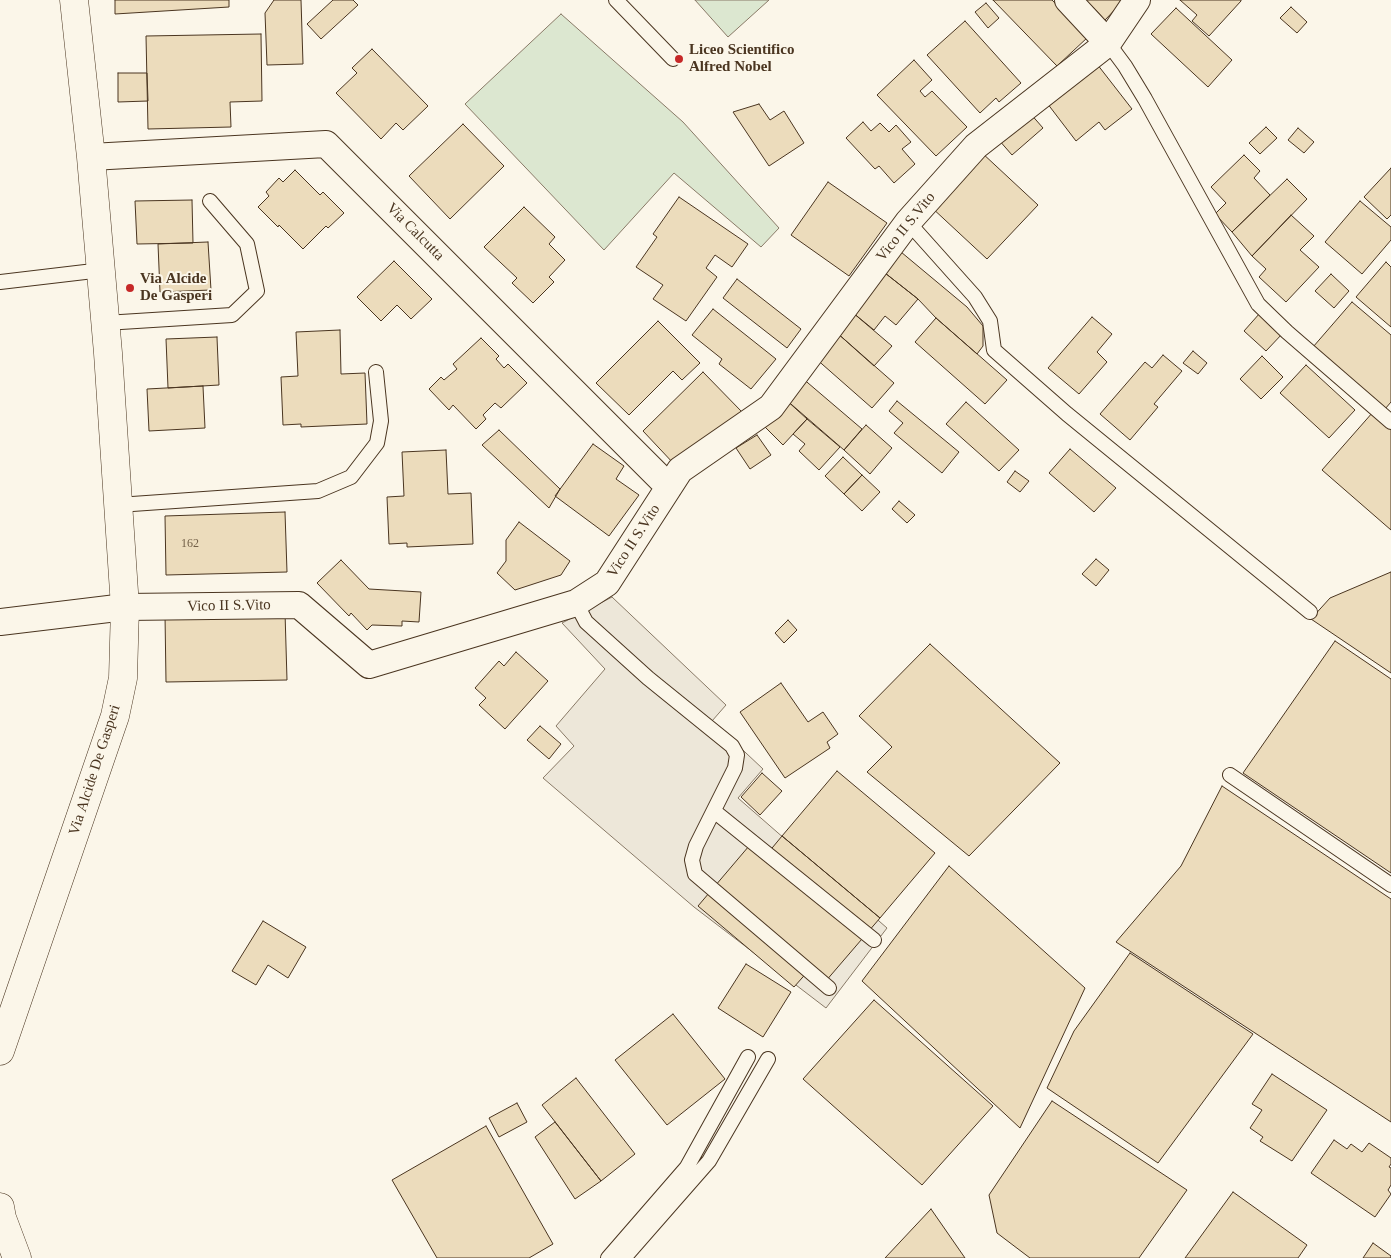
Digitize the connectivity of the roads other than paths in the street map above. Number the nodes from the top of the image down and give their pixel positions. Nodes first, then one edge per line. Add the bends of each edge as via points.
1 (74, 0) edge
2 (616, 0) edge
3 (1068, 0) edge
4 (1137, 0) edge
5 (1108, 43) junction
6 (673, 58) dead end
7 (91, 157) junction
8 (210, 202) dead end
9 (908, 222) junction
10 (102, 270) junction
11 (0, 282) edge
12 (105, 323) junction
13 (376, 372) dead end
14 (1391, 422) edge
15 (669, 487) junction
16 (118, 505) junction
17 (576, 603) junction
18 (125, 607) junction
19 (1310, 612) dead end
20 (0, 622) edge
21 (1230, 775) dead end
22 (714, 811) junction
23 (1391, 885) edge
24 (874, 940) dead end
25 (829, 988) dead end
26 (0, 1051) edge
27 (748, 1057) dead end
28 (768, 1059) dead end
29 (1, 1214) edge
30 (17, 1258) edge
31 (608, 1258) edge
32 (624, 1258) edge

1 - 7 street, Via Alcide De Gasperi
2 - 6 lane
3 - 5 street
4 - 5 street, Vico II S.Vito
5 - 9 street, Vico II S.Vito via 976,146
5 - 14 lane via 1145,99 1258,304
7 - 10 street, Via Alcide De Gasperi
7 - 15 street, Via Calcutta via 326,144
8 - 12 lane via 247,244 257,291 232,316
9 - 15 street, Vico II S.Vito via 771,407 680,470
9 - 19 lane via 975,297 990,321 994,350 1067,414
10 - 11 lane
10 - 12 street, Via Alcide De Gasperi
12 - 16 street, Via Alcide De Gasperi
13 - 16 lane via 381,421 377,443 351,477 318,491
15 - 17 street, Vico II S.Vito via 607,583
16 - 18 street, Via Alcide De Gasperi
17 - 18 street, Vico II S.Vito via 369,665 299,605
17 - 22 lane via 586,622 648,678 732,746 736,755 735,768
18 - 20 street, Vico II S.Vito
18 - 26 street, Via Alcide De Gasperi via 123,678 116,716
21 - 23 lane
22 - 24 lane
22 - 25 lane via 696,846 692,860 695,874
27 - 31 lane via 687,1167
28 - 32 lane via 709,1161
29 - 30 street

